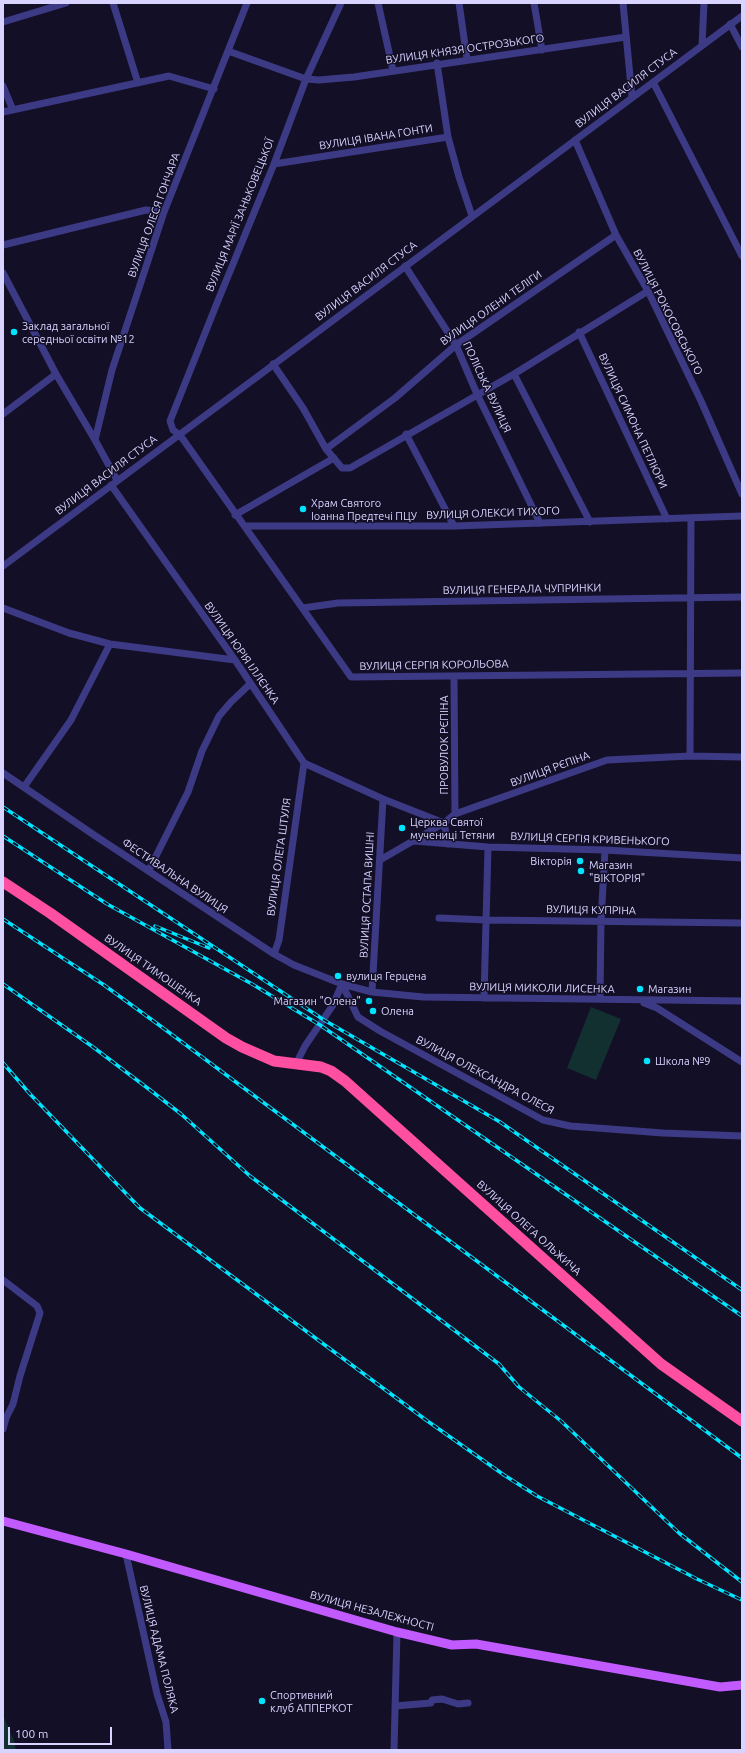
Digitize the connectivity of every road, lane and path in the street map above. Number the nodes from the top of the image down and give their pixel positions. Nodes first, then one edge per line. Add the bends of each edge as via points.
1 (66, 3) edge
2 (113, 3) edge
3 (247, 3) edge
4 (341, 3) edge
5 (378, 3) edge
6 (459, 3) edge
7 (534, 3) edge
8 (623, 3) edge
9 (704, 3) edge
10 (742, 16) edge
11 (3, 22) edge
12 (730, 24) junction
13 (626, 37) junction
14 (702, 45) junction
15 (742, 47) edge
16 (542, 50) junction
17 (228, 51) junction
18 (467, 60) junction
19 (437, 63) junction
20 (393, 70) junction
21 (306, 79) junction
22 (653, 82) junction
23 (138, 83) junction
24 (3, 86) edge
25 (214, 89) junction
26 (632, 97) junction
27 (14, 110) junction
28 (3, 112) edge
29 (448, 137) junction
30 (575, 140) junction
31 (274, 164) junction
32 (164, 212) junction
33 (472, 216) junction
34 (616, 235) junction
35 (3, 245) edge
36 (742, 256) edge
37 (405, 266) junction
38 (3, 273) edge
39 (648, 291) junction
40 (579, 332) junction
41 (456, 345) junction
42 (273, 364) junction
43 (56, 374) junction
44 (514, 374) junction
45 (477, 394) junction
46 (3, 414) edge
47 (406, 434) junction
48 (180, 435) junction
49 (96, 440) junction
50 (326, 449) junction
51 (334, 458) junction
52 (117, 480) junction
53 (111, 486) junction
54 (742, 494) edge
55 (235, 515) junction
56 (742, 516) edge
57 (667, 518) junction
58 (691, 518) junction
59 (590, 522) junction
60 (540, 523) junction
61 (244, 526) junction
62 (454, 526) junction
63 (3, 566) edge
64 (742, 597) edge
65 (690, 598) junction
66 (3, 608) edge
67 (303, 608) junction
68 (110, 644) junction
69 (234, 660) junction
70 (742, 673) edge
71 (692, 674) junction
72 (454, 676) junction
73 (250, 684) junction
74 (690, 756) junction
75 (742, 757) edge
76 (304, 763) junction
77 (3, 773) edge
78 (24, 787) junction
79 (383, 799) junction
80 (455, 814) junction
81 (444, 823) junction
82 (414, 841) junction
83 (448, 844) junction
84 (488, 846) junction
85 (605, 850) junction
86 (742, 858) edge
87 (380, 860) junction
88 (149, 870) junction
89 (3, 882) edge
90 (440, 918) dead end
91 (486, 920) junction
92 (601, 921) junction
93 (742, 923) edge
94 (274, 954) junction
95 (342, 984) junction
96 (372, 992) junction
97 (484, 998) junction
98 (600, 999) junction
99 (630, 1000) junction
100 (742, 1001) edge
101 (742, 1062) edge
102 (296, 1064) junction
103 (742, 1136) edge
104 (3, 1280) edge
105 (742, 1421) edge
106 (3, 1429) edge
107 (3, 1521) edge
108 (126, 1554) junction
109 (397, 1632) junction
110 (742, 1685) edge
111 (468, 1703) dead end
112 (395, 1706) junction
113 (168, 1750) edge
114 (394, 1750) edge

1 - 11 street
2 - 23 street
3 - 17 street, ВУЛИЦЯ ОЛЕСЯ ГОНЧАРА
4 - 21 street, ВУЛИЦЯ МАРІЇ ЗАНЬКОВЕЦЬКОЇ
5 - 20 street
6 - 18 street
7 - 16 street
8 - 13 street
9 - 14 street
10 - 12 street, ВУЛИЦЯ ВАСИЛЯ СТУСА
12 - 14 street, ВУЛИЦЯ ВАСИЛЯ СТУСА
12 - 15 street
13 - 16 street, ВУЛИЦЯ КНЯЗЯ ОСТРОЗЬКОГО
13 - 26 street
14 - 22 street, ВУЛИЦЯ ВАСИЛЯ СТУСА
16 - 18 street, ВУЛИЦЯ КНЯЗЯ ОСТРОЗЬКОГО
17 - 21 street, ВУЛИЦЯ КНЯЗЯ ОСТРОЗЬКОГО
17 - 25 street, ВУЛИЦЯ ОЛЕСЯ ГОНЧАРА
18 - 19 street, ВУЛИЦЯ КНЯЗЯ ОСТРОЗЬКОГО
19 - 20 street, ВУЛИЦЯ КНЯЗЯ ОСТРОЗЬКОГО
19 - 29 street
20 - 21 street, ВУЛИЦЯ КНЯЗЯ ОСТРОЗЬКОГО via 333,79
21 - 31 street, ВУЛИЦЯ МАРІЇ ЗАНЬКОВЕЦЬКОЇ
22 - 26 street, ВУЛИЦЯ ВАСИЛЯ СТУСА
22 - 36 street
23 - 25 street via 169,76
23 - 27 street
24 - 27 street
25 - 32 street, ВУЛИЦЯ ОЛЕСЯ ГОНЧАРА
26 - 30 street, ВУЛИЦЯ ВАСИЛЯ СТУСА
27 - 28 street
29 - 31 street, ВУЛИЦЯ ІВАНА ГОНТИ
29 - 33 street, ВУЛИЦЯ ІВАНА ГОНТИ
30 - 33 street, ВУЛИЦЯ ВАСИЛЯ СТУСА
30 - 34 street, ВУЛИЦЯ РОКОСОВСЬКОГО
31 - 48 street, ВУЛИЦЯ МАРІЇ ЗАНЬКОВЕЦЬКОЇ via 170,422 173,430
32 - 35 street via 146,210
32 - 49 street, ВУЛИЦЯ ОЛЕСЯ ГОНЧАРА via 112,370
33 - 37 street, ВУЛИЦЯ ВАСИЛЯ СТУСА
34 - 39 street, ВУЛИЦЯ РОКОСОВСЬКОГО
34 - 41 street, ВУЛИЦЯ ОЛЕНИ ТЕЛІГИ
37 - 41 street, ПОЛІСЬКА ВУЛИЦЯ
37 - 42 street, ВУЛИЦЯ ВАСИЛЯ СТУСА
38 - 43 street
39 - 40 street
39 - 54 street, ВУЛИЦЯ РОКОСОВСЬКОГО
40 - 44 street
40 - 57 street, ВУЛИЦЯ СИМОНА ПЕТЛЮРИ
41 - 45 street, ПОЛІСЬКА ВУЛИЦЯ
41 - 50 street, ВУЛИЦЯ ОЛЕНИ ТЕЛІГИ via 395,398
42 - 48 street, ВУЛИЦЯ ВАСИЛЯ СТУСА
42 - 50 street via 303,408
43 - 46 street
43 - 49 street
44 - 45 street
44 - 59 street
45 - 47 street
45 - 60 street, ПОЛІСЬКА ВУЛИЦЯ
47 - 51 street via 350,468 342,468
47 - 62 street
48 - 52 street, ВУЛИЦЯ ВАСИЛЯ СТУСА
48 - 55 street, ВУЛИЦЯ СЕРГІЯ КОРОЛЬОВА
49 - 52 street
50 - 51 street
51 - 55 street
52 - 53 street, ВУЛИЦЯ ВАСИЛЯ СТУСА
53 - 63 street, ВУЛИЦЯ ВАСИЛЯ СТУСА
53 - 69 street, ВУЛИЦЯ ЮРІЯ ІЛЛЄНКА
55 - 61 street, ВУЛИЦЯ СЕРГІЯ КОРОЛЬОВА
56 - 58 street, ВУЛИЦЯ ОЛЕКСИ ТИХОГО
57 - 58 street, ВУЛИЦЯ ОЛЕКСИ ТИХОГО
57 - 59 street, ВУЛИЦЯ ОЛЕКСИ ТИХОГО
58 - 65 street
59 - 60 street, ВУЛИЦЯ ОЛЕКСИ ТИХОГО
60 - 62 street, ВУЛИЦЯ ОЛЕКСИ ТИХОГО
61 - 62 street, ВУЛИЦЯ ОЛЕКСИ ТИХОГО
61 - 67 street, ВУЛИЦЯ СЕРГІЯ КОРОЛЬОВА
64 - 65 street, ВУЛИЦЯ ГЕНЕРАЛА ЧУПРИНКИ
65 - 67 street, ВУЛИЦЯ ГЕНЕРАЛА ЧУПРИНКИ via 346,603
65 - 71 street
66 - 68 street via 69,633
67 - 72 street, ВУЛИЦЯ СЕРГІЯ КОРОЛЬОВА via 351,678
68 - 69 street
68 - 78 street via 71,720
69 - 73 street, ВУЛИЦЯ ЮРІЯ ІЛЛЄНКА
70 - 71 street, ВУЛИЦЯ СЕРГІЯ КОРОЛЬОВА
71 - 72 street, ВУЛИЦЯ СЕРГІЯ КОРОЛЬОВА
71 - 74 street
72 - 80 street, ПРОВУЛОК РЄПІНА
73 - 76 street, ВУЛИЦЯ ЮРІЯ ІЛЛЄНКА
73 - 88 street via 219,716 202,751 188,792
74 - 75 street, ВУЛИЦЯ РЄПІНА
74 - 80 street, ВУЛИЦЯ РЄПІНА via 607,760
76 - 79 street
76 - 94 street, ВУЛИЦЯ ОЛЕГА ШТУЛЯ via 279,940
77 - 78 street, ФЕСТИВАЛЬНА ВУЛИЦЯ
78 - 88 street, ФЕСТИВАЛЬНА ВУЛИЦЯ
79 - 81 street
79 - 87 street, ВУЛИЦЯ ОСТАПА ВИШНІ
80 - 81 street, ВУЛИЦЯ РЄПІНА
81 - 82 street, ВУЛИЦЯ РЄПІНА
81 - 83 street
82 - 83 street, ВУЛИЦЯ СЕРГІЯ КРИВЕНЬКОГО
82 - 87 street, ВУЛИЦЯ РЄПІНА
83 - 84 street, ВУЛИЦЯ СЕРГІЯ КРИВЕНЬКОГО
84 - 85 street, ВУЛИЦЯ СЕРГІЯ КРИВЕНЬКОГО
84 - 91 street
85 - 86 street, ВУЛИЦЯ СЕРГІЯ КРИВЕНЬКОГО
85 - 92 street
87 - 96 street, ВУЛИЦЯ ОСТАПА ВИШНІ
88 - 94 street, ФЕСТИВАЛЬНА ВУЛИЦЯ
89 - 102 highway, ВУЛИЦЯ ТИМОШЕНКА via 226,1038 274,1061
90 - 91 street, ВУЛИЦЯ КУПРІНА
91 - 92 street, ВУЛИЦЯ КУПРІНА
91 - 97 street
92 - 93 street, ВУЛИЦЯ КУПРІНА
92 - 98 street
94 - 95 street, ФЕСТИВАЛЬНА ВУЛИЦЯ
95 - 96 street, ВУЛИЦЯ МИКОЛИ ЛИСЕНКА
95 - 102 street via 333,1005
95 - 103 street, ВУЛИЦЯ ОЛЕКСАНДРА ОЛЕСЯ via 358,1017 543,1120 570,1126
96 - 97 street, ВУЛИЦЯ МИКОЛИ ЛИСЕНКА
97 - 98 street, ВУЛИЦЯ МИКОЛИ ЛИСЕНКА
98 - 99 street, ВУЛИЦЯ МИКОЛИ ЛИСЕНКА
99 - 100 street, ВУЛИЦЯ МИКОЛИ ЛИСЕНКА
99 - 101 street via 657,1008
102 - 105 highway, ВУЛИЦЯ ОЛЕГА ОЛЬЖИЧА via 331,1071 345,1080 661,1364
104 - 106 street via 37,1306 40,1313
107 - 108 main road, ВУЛИЦЯ НЕЗАЛЕЖНОСТІ
108 - 109 main road, ВУЛИЦЯ НЕЗАЛЕЖНОСТІ
108 - 113 street, ВУЛИЦЯ АДАМА ПОЛЯКА via 157,1694 166,1722
109 - 110 main road, ВУЛИЦЯ НЕЗАЛЕЖНОСТІ via 452,1645 476,1644 720,1688
109 - 112 street
111 - 112 street via 458,1704 442,1699 432,1700 431,1703
112 - 114 street

